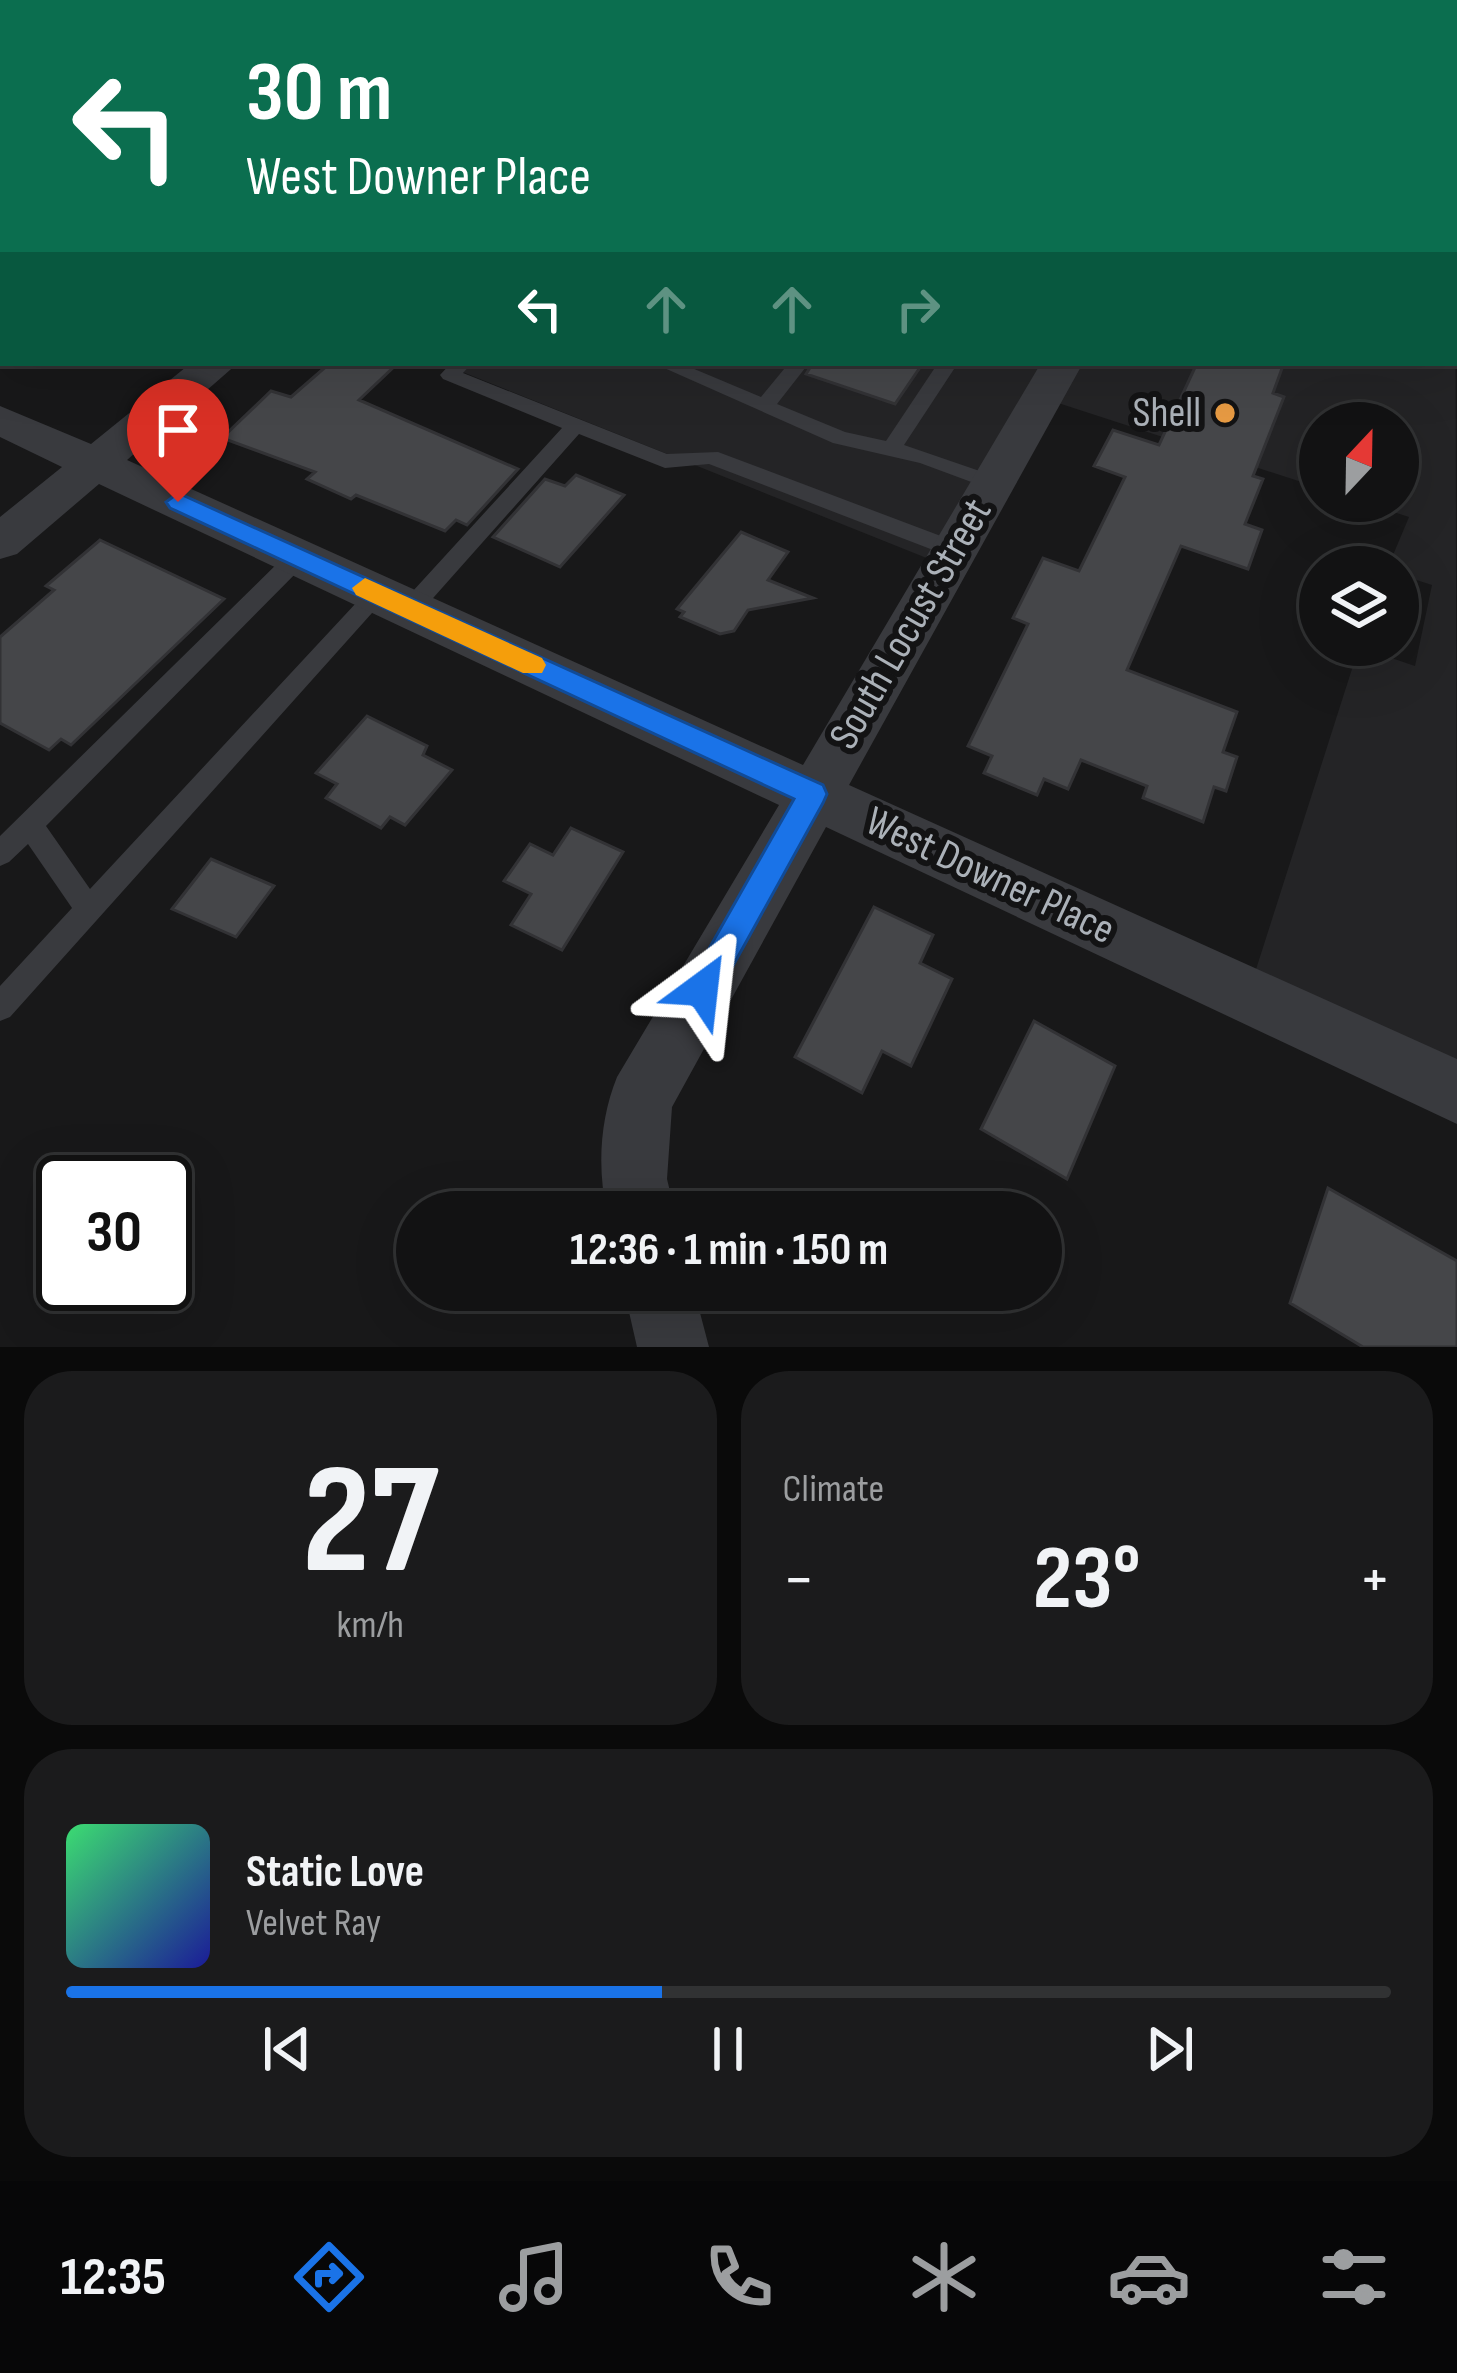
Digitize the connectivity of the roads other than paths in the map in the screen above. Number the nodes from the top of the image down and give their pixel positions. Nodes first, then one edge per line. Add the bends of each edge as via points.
1 (213, 366) edge
2 (459, 366) edge
3 (664, 366) edge
4 (797, 366) edge
5 (946, 366) edge
6 (1060, 366) edge
7 (764, 407) junction
8 (0, 420) edge
9 (576, 425) junction
10 (891, 449) junction
11 (94, 464) junction
12 (993, 483) junction
13 (0, 542) edge
14 (954, 550) junction
15 (298, 557) junction
16 (394, 602) junction
17 (813, 794) junction
18 (30, 825) junction
19 (0, 854) edge
20 (89, 910) junction
21 (0, 1007) edge
22 (1457, 1092) edge
23 (636, 1191) edge
24 (664, 1311) edge
25 (673, 1347) edge

1 - 11 street
2 - 9 lane via 450,375
3 - 7 lane
4 - 7 lane
5 - 10 lane
6 - 12 street, South Locust Street
7 - 10 lane
8 - 11 street, West Downer Place
9 - 14 lane via 665,461 711,457
9 - 16 lane
10 - 12 lane
11 - 13 street
11 - 15 street, West Downer Place
12 - 14 street, South Locust Street
14 - 17 street, South Locust Street
15 - 16 street, West Downer Place
15 - 18 lane
16 - 17 street, West Downer Place
16 - 20 lane
17 - 22 street, West Downer Place
17 - 23 street, South Locust Street via 640,1100
18 - 19 lane
18 - 20 lane
20 - 21 lane
24 - 25 street

